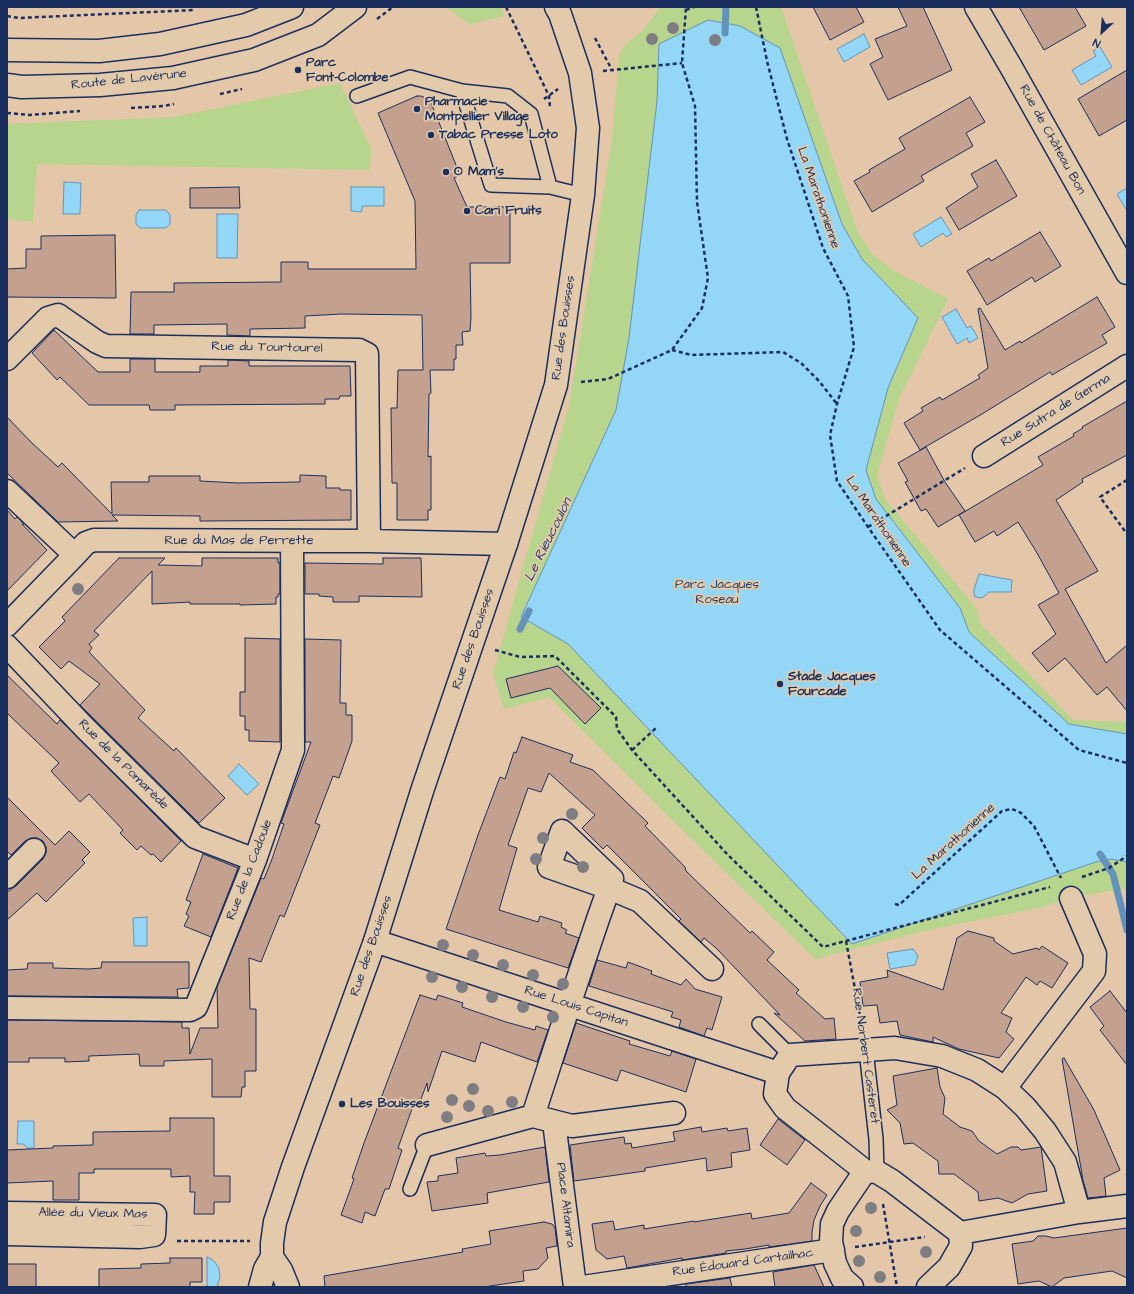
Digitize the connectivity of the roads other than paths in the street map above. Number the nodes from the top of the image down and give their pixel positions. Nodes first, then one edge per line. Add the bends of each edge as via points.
1 (292, 7) edge
2 (355, 7) edge
3 (556, 7) edge
4 (976, 7) edge
5 (7, 50) edge
6 (7, 85) edge
7 (462, 91) junction
8 (357, 96) dead end
9 (550, 187) junction
10 (583, 194) junction
11 (1127, 274) edge
12 (7, 359) edge
13 (1127, 366) edge
14 (984, 456) road end
15 (7, 491) edge
16 (292, 541) junction
17 (369, 541) junction
18 (506, 544) junction
19 (75, 554) junction
20 (7, 625) edge
21 (7, 646) edge
22 (34, 850) dead end
23 (255, 860) junction
24 (7, 877) edge
25 (1067, 891) road end
26 (375, 941) junction
27 (712, 969) dead end
28 (569, 1005) junction
29 (7, 1008) edge
30 (760, 1024) dead end
31 (866, 1050) junction
32 (790, 1055) junction
33 (778, 1073) junction
34 (1005, 1088) junction
35 (674, 1113) dead end
36 (533, 1116) junction
37 (554, 1122) junction
38 (427, 1145) joint
39 (871, 1171) junction
40 (410, 1189) dead end
41 (1127, 1206) edge
42 (1079, 1212) junction
43 (7, 1214) edge
44 (960, 1233) junction
45 (7, 1234) edge
46 (272, 1250) junction
47 (832, 1250) junction
48 (260, 1287) edge
49 (288, 1287) edge
50 (575, 1287) edge
51 (582, 1287) edge
52 (852, 1287) edge
53 (928, 1287) edge

1 - 5 street via 246,25 160,44 99,51
2 - 6 street, Route de Lavérune via 318,35 254,60 173,78 100,85
3 - 10 street, Rue des Bouisses via 580,73 588,128
4 - 11 street, Rue de Château Bon
7 - 8 lane via 410,77
7 - 9 lane via 508,96 531,114
7 - 9 lane via 491,185
9 - 10 lane
10 - 18 street, Rue des Bouisses via 556,385
12 - 17 street, Rue du Tourtourel via 48,318 58,315 106,346 359,350 367,354
13 - 14 street, Rue Sutra de Germa
15 - 19 street
16 - 17 street, Rue du Mas de Perrette
16 - 19 street, Rue du Mas de Perrette via 94,540
16 - 23 street, Rue de la Cadoule via 293,750
17 - 18 street, Rue du Mas de Perrette
18 - 26 street, Rue des Bouisses via 423,788
19 - 20 street, Rue du Mas de Perrette
21 - 23 street, Rue de la Pomarède via 195,836
22 - 24 street
23 - 29 street, Rue de la Cadoule via 196,1007 190,1010
25 - 34 street via 1094,954 1094,971
26 - 28 street, Rue Louis Capitan
26 - 46 street, Rue des Bouisses via 293,1167 275,1222
27 - 28 street via 640,901 608,888
28 - 33 street, Rue Louis Capitan
28 - 36 street
30 - 32 lane
31 - 32 street
31 - 34 street via 896,1048 942,1056 977,1070
31 - 39 lane, Rue Norbert Casteret via 876,1139
32 - 33 street
33 - 39 street via 775,1094 785,1108
34 - 42 street via 1040,1125 1065,1162
35 - 37 street via 572,1126
36 - 37 street
36 - 38 street
37 - 50 street, Place Altamira
38 - 40 lane
39 - 44 street via 892,1181
39 - 47 street via 838,1211 832,1224
41 - 42 street
42 - 44 street
43 - 45 street, Allée du Vieux Mas via 156,1215 154,1235
44 - 53 street via 961,1246 949,1267
46 - 48 street, Rue des Bouisses
46 - 49 street
47 - 51 street, Rue Édouard Cartailhac
47 - 52 street via 842,1278

